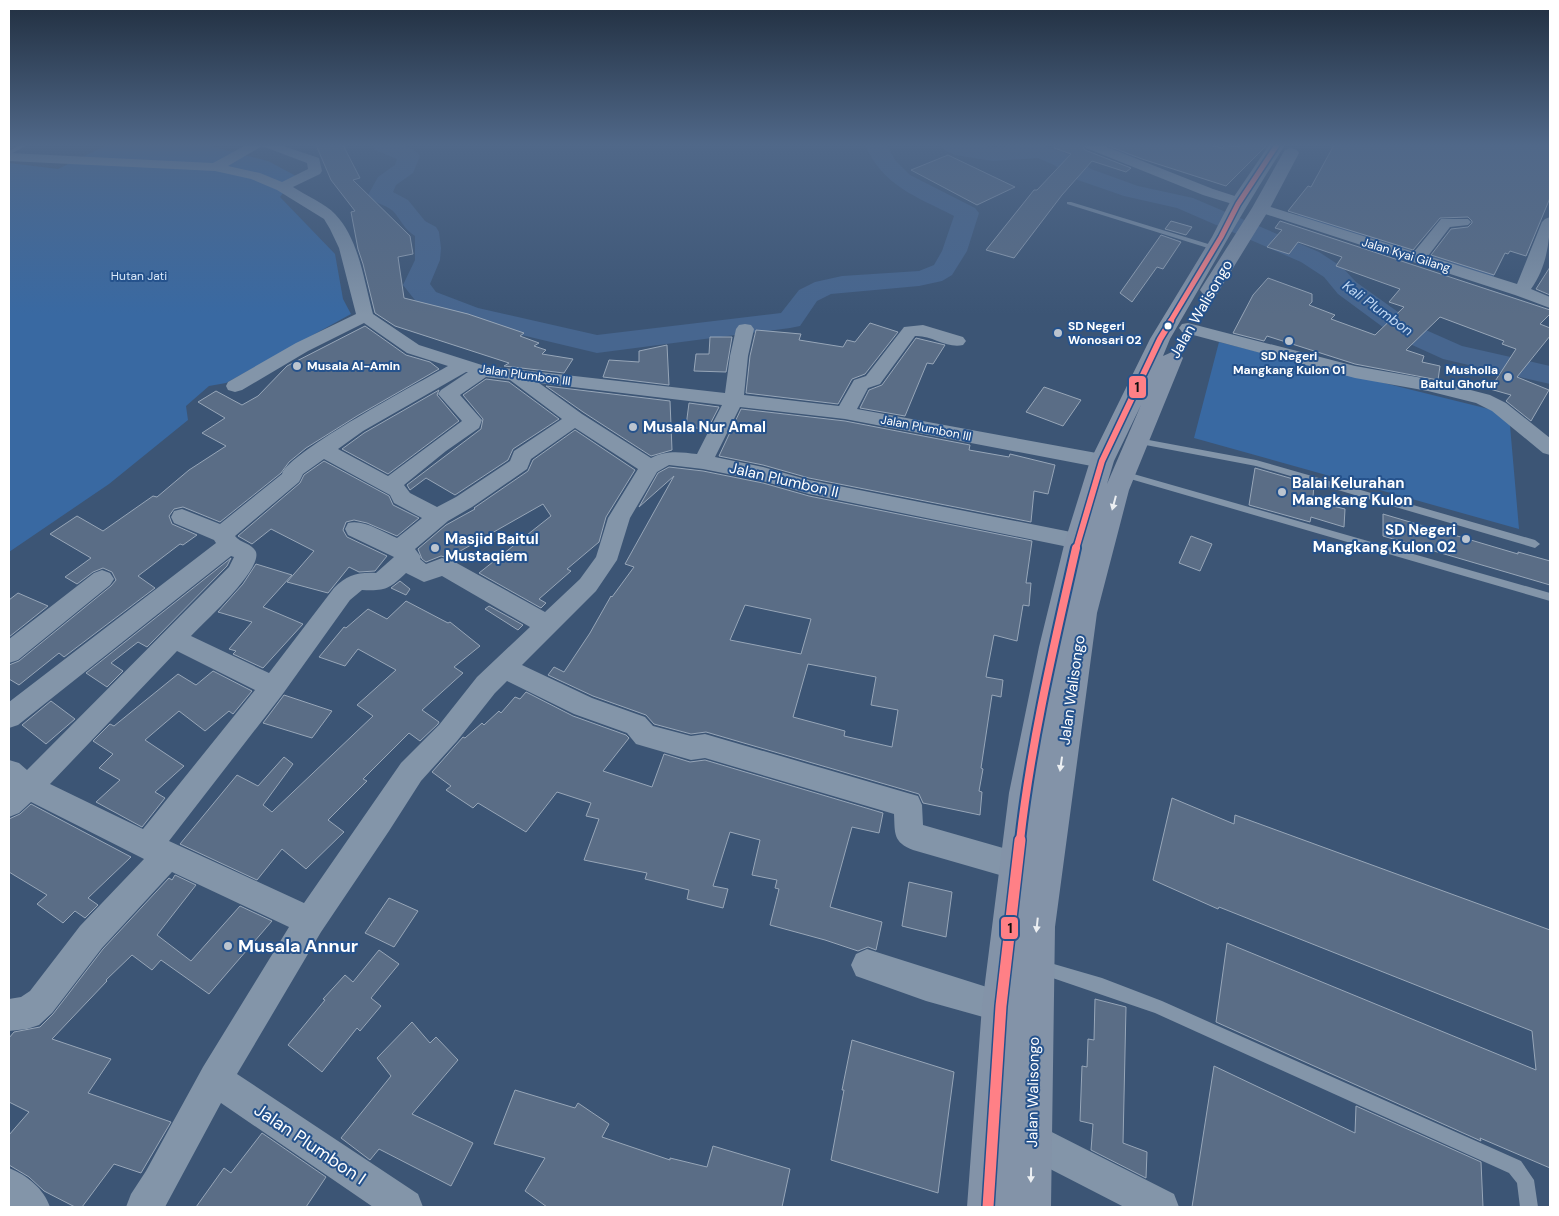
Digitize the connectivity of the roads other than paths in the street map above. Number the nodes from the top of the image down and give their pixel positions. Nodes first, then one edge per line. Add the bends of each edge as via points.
1 (305, 202) edge
2 (1239, 202) edge
3 (1264, 202) edge
4 (1069, 203) dead end
5 (1262, 206) junction
6 (1463, 222) dead end
7 (1550, 222) edge
8 (1225, 242) junction
9 (1420, 255) junction
10 (1524, 288) junction
11 (1550, 294) edge
12 (1550, 302) edge
13 (365, 316) junction
14 (1188, 328) junction
15 (745, 329) dead end
16 (957, 341) dead end
17 (464, 365) junction
18 (483, 371) junction
19 (516, 376) junction
20 (235, 386) dead end
21 (734, 399) junction
22 (845, 413) junction
23 (575, 419) junction
24 (1138, 441) junction
25 (1550, 448) edge
26 (323, 449) junction
27 (703, 462) junction
28 (650, 467) junction
29 (1112, 468) junction
30 (389, 486) junction
31 (182, 516) dead end
32 (438, 517) junction
33 (356, 529) dead end
34 (226, 539) junction
35 (1078, 542) junction
36 (1535, 544) dead end
37 (403, 555) junction
38 (102, 579) dead end
39 (1550, 597) edge
40 (547, 625) junction
41 (173, 638) junction
42 (1065, 652) junction
43 (9, 653) edge
44 (504, 668) junction
45 (273, 687) junction
46 (9, 717) edge
47 (15, 788) edge
48 (158, 850) junction
49 (1018, 866) junction
50 (310, 921) junction
51 (867, 965) dead end
52 (1036, 966) junction
53 (1001, 1006) junction
54 (9, 1015) edge
55 (215, 1079) junction
56 (1032, 1140) junction
57 (9, 1186) edge
58 (32, 1207) edge
59 (144, 1207) edge
60 (405, 1207) edge
61 (988, 1207) edge
62 (1030, 1207) edge
63 (1162, 1207) edge
64 (1529, 1207) edge

1 - 13 street via 329,216 338,229 347,248
2 - 8 highway
3 - 5 highway, Jalan Walisongo
4 - 8 lane
5 - 8 highway, Jalan Walisongo
5 - 9 street, Jalan Kyai Gilang
6 - 9 street via 1446,222
7 - 10 street
8 - 14 highway, Jalan Walisongo
8 - 29 highway via 1160,339 1126,414
9 - 10 street, Jalan Kyai Gilang
10 - 11 street
10 - 12 street, Jalan Kyai Gilang
13 - 17 street, Jalan Plumbon III via 413,349
13 - 20 street
14 - 24 highway, Jalan Walisongo via 1178,344
14 - 25 street via 1355,372 1483,398
15 - 21 street
16 - 22 street via 932,332 910,331 873,380 861,384
17 - 18 street, Jalan Plumbon III
17 - 26 street via 356,426
18 - 19 street, Jalan Plumbon III
18 - 30 street via 448,394 472,423
19 - 21 street, Jalan Plumbon III
19 - 23 street
21 - 22 street, Jalan Plumbon III
21 - 27 street
22 - 29 street, Jalan Plumbon III
23 - 28 street
23 - 32 street via 521,456 520,464
24 - 29 highway, Jalan Walisongo
24 - 36 lane via 1256,463
26 - 30 street
26 - 34 street via 293,471 292,477
27 - 28 street, Jalan Plumbon II via 674,458
27 - 35 street, Jalan Plumbon II
28 - 40 street via 619,518 602,568
29 - 35 highway
29 - 39 lane
29 -> 42 highway, Jalan Walisongo via 1083,613
30 - 32 street via 402,498
31 - 34 street
32 - 37 street
33 - 37 street
34 - 41 street via 245,553 242,567
34 - 46 street
35 - 42 highway
37 - 40 street via 422,572 445,567
37 - 45 street via 382,582 360,581 342,594
38 - 43 street
40 - 44 street
41 - 45 street
41 - 47 street
42 - 49 highway via 1025,793
42 -> 52 highway, Jalan Walisongo via 1037,927
44 - 49 street via 583,706 636,725 645,736 691,748 705,746 908,805 907,825 913,836
44 - 50 street via 411,772
45 - 48 street
47 - 48 street
48 - 50 street
48 - 54 street via 41,1002 27,1013
49 - 53 highway
50 - 55 street
51 - 53 street
52 - 56 highway, Jalan Walisongo
52 - 64 lane via 1157,1006 1515,1167 1525,1180
53 - 61 highway
55 - 59 street
55 - 60 street, Jalan Plumbon I
56 -> 62 highway, Jalan Walisongo
56 - 63 street
57 - 58 street

